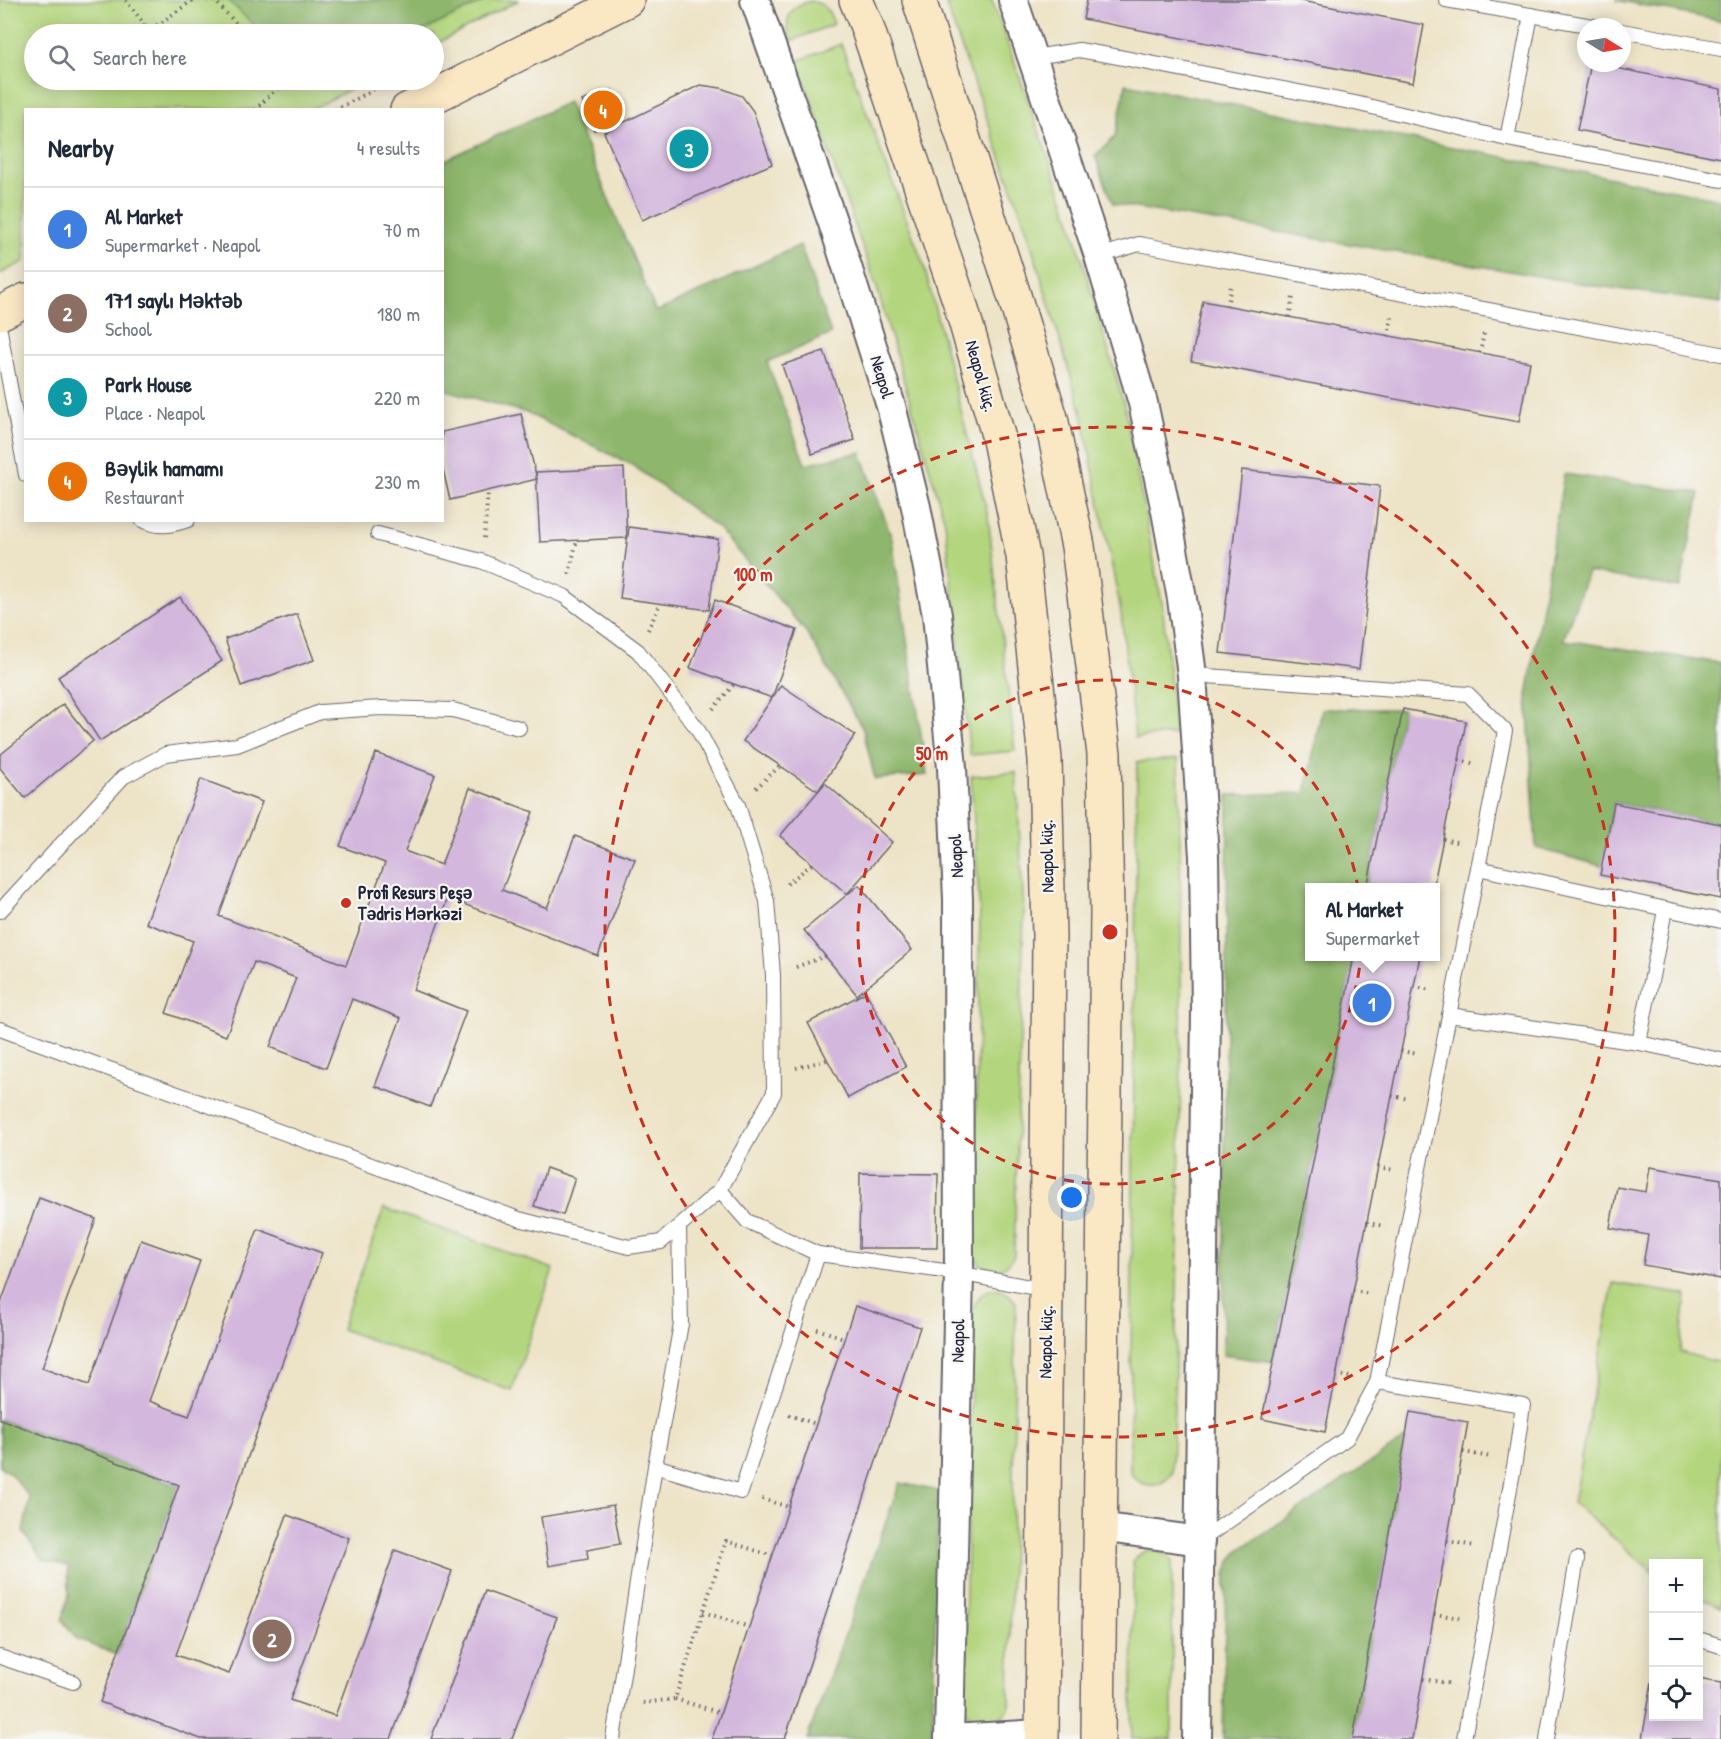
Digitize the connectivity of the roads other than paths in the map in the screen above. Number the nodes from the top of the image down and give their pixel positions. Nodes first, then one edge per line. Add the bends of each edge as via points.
1 (627, 0) edge
2 (755, 0) edge
3 (856, 0) edge
4 (919, 0) edge
5 (1013, 0) edge
6 (1446, 0) edge
7 (1531, 15) junction
8 (1577, 23) edge
9 (1631, 33) edge
10 (1721, 49) edge
11 (1034, 57) junction
12 (411, 108) edge
13 (1507, 138) junction
14 (1721, 180) edge
15 (1099, 255) junction
16 (24, 301) edge
17 (0, 313) edge
18 (0, 331) edge
19 (1721, 354) edge
20 (24, 464) edge
21 (146, 522) edge
22 (182, 522) edge
23 (378, 534) dead end
24 (1192, 675) junction
25 (519, 728) dead end
26 (1478, 868) junction
27 (1665, 910) junction
28 (0, 911) edge
29 (1721, 921) edge
30 (1449, 1015) junction
31 (0, 1029) edge
32 (1639, 1043) junction
33 (1721, 1059) edge
34 (720, 1190) junction
35 (679, 1227) junction
36 (818, 1254) junction
37 (959, 1273) junction
38 (1047, 1290) junction
39 (1377, 1382) junction
40 (655, 1466) junction
41 (1100, 1527) junction
42 (1200, 1541) junction
43 (1577, 1559) dead end
44 (1703, 1641) edge
45 (1721, 1646) edge
46 (0, 1657) edge
47 (73, 1682) dead end
48 (1042, 1736) edge
49 (613, 1739) edge
50 (949, 1739) edge
51 (1098, 1739) edge
52 (1197, 1739) edge
53 (1464, 1739) edge
54 (1547, 1739) edge

1 - 12 main road
2 - 37 street, Neapol via 836,232 891,406 937,615 952,768 958,899
3 - 38 main road, Neapol küç. via 963,314 998,435 1023,556 1046,759
4 - 41 main road via 1051,418 1078,546 1103,742 1107,912
5 - 11 street
6 - 7 lane
7 - 8 lane
7 - 13 lane
9 - 10 lane
11 - 13 lane via 1079,50 1355,103
11 - 15 street
13 - 14 lane
15 - 19 lane via 1139,243
15 - 24 street via 1146,414 1178,577
16 - 17 main road
18 - 20 lane
21 - 22 lane via 154,526
23 - 34 lane via 481,561 564,596 638,651 697,728 738,805 767,901 773,975 774,1093
24 - 26 lane via 1468,694 1505,731
24 - 42 street via 1204,856 1206,987
25 - 28 lane via 453,710 381,708 320,712 237,745 166,754 123,777
26 - 27 lane
26 - 30 lane
27 - 29 lane
27 - 32 lane
30 - 32 lane
30 - 39 lane
31 - 35 lane via 519,1219 629,1247 661,1242
32 - 33 lane
34 - 35 lane
34 - 36 lane via 747,1221
35 - 40 lane via 681,1324
36 - 37 lane
36 - 40 lane via 741,1492
37 - 38 lane
37 - 50 street, Neapol
38 - 48 main road, Neapol küç.
39 - 42 lane via 1347,1438
39 - 53 lane via 1523,1405
40 - 49 lane
41 - 42 street
41 - 51 main road
42 - 52 street
43 - 54 lane
44 - 45 lane
46 - 47 lane
48 - 50 street

